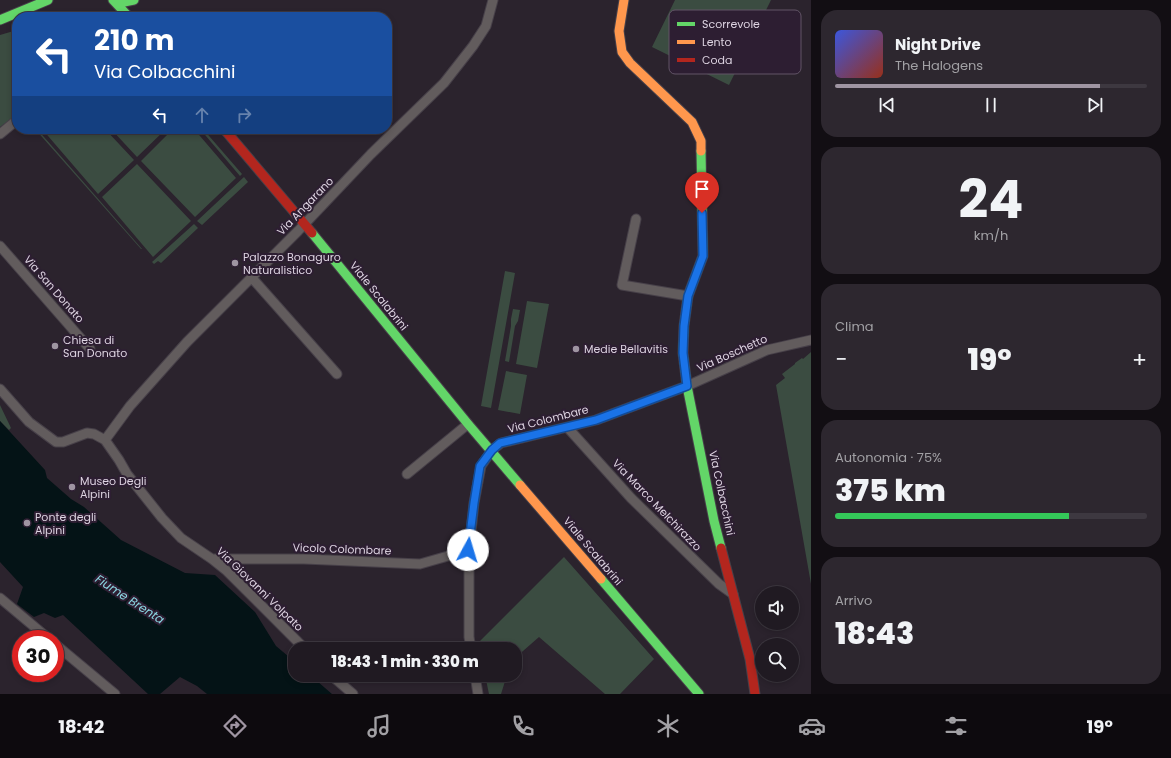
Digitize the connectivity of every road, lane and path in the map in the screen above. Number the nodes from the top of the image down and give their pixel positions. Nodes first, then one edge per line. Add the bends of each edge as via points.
1 (48, 0) edge
2 (114, 0) edge
3 (133, 0) edge
4 (493, 0) edge
5 (624, 0) edge
6 (19, 12) edge
7 (125, 12) edge
8 (131, 12) edge
9 (12, 15) edge
10 (0, 20) edge
11 (12, 124) edge
12 (0, 134) edge
13 (228, 134) edge
14 (392, 134) edge
15 (392, 134) edge
16 (636, 219) dead end
17 (304, 224) junction
18 (0, 246) edge
19 (252, 278) junction
20 (688, 296) junction
21 (811, 340) edge
22 (90, 349) dead end
23 (338, 374) dead end
24 (687, 386) junction
25 (0, 389) edge
26 (468, 424) junction
27 (568, 428) junction
28 (105, 440) junction
29 (492, 450) junction
30 (407, 474) dead end
31 (468, 550) junction
32 (212, 559) junction
33 (733, 594) junction
34 (0, 598) edge
35 (38, 630) edge
36 (298, 642) edge
37 (470, 642) edge
38 (64, 652) edge
39 (338, 682) edge
40 (476, 682) edge
41 (115, 694) edge
42 (353, 694) edge
43 (478, 694) edge
44 (698, 694) edge
45 (755, 694) edge

1 - 6 street
2 - 3 street
2 - 7 street
3 - 8 street
4 - 14 street, Via Angarano via 486,26 473,46 444,83
5 - 20 street, Via Colbacchini via 619,31 622,52 630,64 692,122 701,141 703,256
9 - 10 street
11 - 12 street
13 - 17 street, Viale Scalabrini
15 - 17 street, Via Angarano
16 - 20 street via 622,285
17 - 19 street, Via Angarano
17 - 26 street, Viale Scalabrini
18 - 22 street, Via San Donato
19 - 23 street
19 - 28 street, Via Angarano via 187,342 130,406
20 - 24 street, Via Colbacchini via 683,353
21 - 24 street, Via Boschetto via 766,350
24 - 27 street, Via Colombare
24 - 33 street, Via Colbacchini via 714,521
25 - 28 street via 29,422 56,442 63,442 87,432
26 - 29 street, Viale Scalabrini
26 - 30 street
27 - 29 street, Via Colombare via 500,443
27 - 33 street, Via Marco Melchirazzo via 631,498 719,584
28 - 32 street, Via Giovanni Volpato via 126,474 162,518 181,538
29 - 31 street, Via Colombare via 480,466
29 - 44 street, Viale Scalabrini
31 - 32 street, Vicolo Colombare via 420,564 304,559
31 - 37 street, Via Colombare
32 - 36 street, Via Giovanni Volpato
33 - 45 street, Via Colbacchini via 750,659
34 - 35 street
38 - 41 street
39 - 42 street
40 - 43 street

